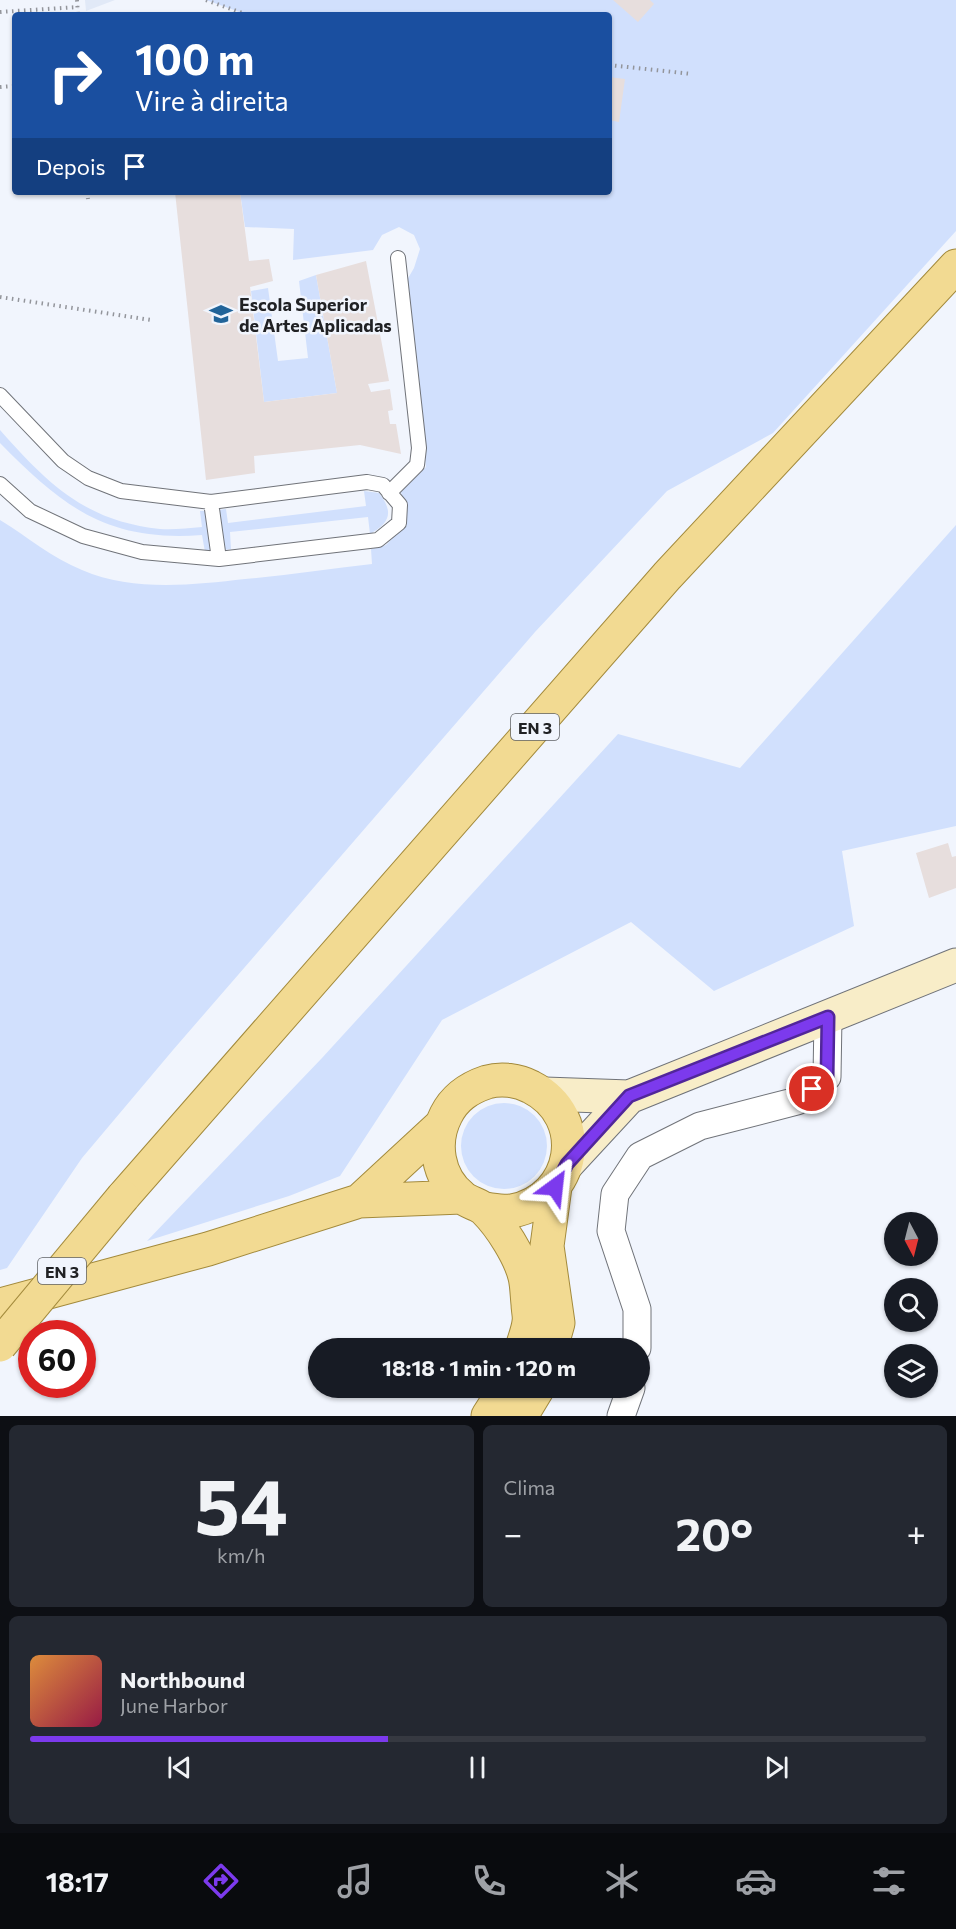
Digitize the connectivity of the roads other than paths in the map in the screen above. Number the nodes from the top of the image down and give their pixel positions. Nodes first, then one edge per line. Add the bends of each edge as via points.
1 (398, 258) dead end
2 (956, 266) edge
3 (0, 395) edge
4 (0, 484) edge
5 (390, 493) junction
6 (211, 502) junction
7 (219, 559) junction
8 (956, 965) edge
9 (828, 1017) junction
10 (545, 1094) junction
11 (629, 1096) junction
12 (439, 1127) junction
13 (561, 1175) junction
14 (123, 1197) junction
15 (359, 1202) junction
16 (473, 1203) junction
17 (0, 1305) edge
18 (0, 1323) edge
19 (525, 1338) edge
20 (554, 1338) edge
21 (637, 1338) edge
22 (0, 1345) edge
23 (500, 1398) edge
24 (532, 1398) edge
25 (627, 1398) edge
26 (488, 1416) edge
27 (521, 1416) edge
28 (621, 1416) edge

1 - 5 lane via 419,448 417,465
2 - 14 main road, EN 3 via 667,576
3 - 6 lane via 63,461 88,478 121,491
4 - 7 lane via 30,511 83,536 142,552
5 - 6 lane via 383,485 367,482
5 - 7 lane via 400,505 399,524 378,540
6 - 7 lane
8 - 9 main road
9 - 11 main road
9 - 21 street via 827,1077 797,1101 700,1126 640,1156 615,1194 611,1232 637,1309
10 - 11 main road
10 - 12 main road via 522,1082 496,1080 471,1088 451,1104
10 - 13 main road via 561,1113 569,1138
11 - 13 main road
12 - 15 main road
12 - 16 main road via 437,1153 445,1177
13 - 16 main road via 535,1203 510,1211
13 - 20 main road via 547,1246 558,1323
14 - 18 main road, EN 3, bridge
14 - 22 main road, EN 3, bridge
15 - 16 main road
15 - 17 main road via 208,1249
16 - 19 main road via 511,1244 525,1276 529,1321
23 - 26 main road
24 - 27 main road
25 - 28 street

